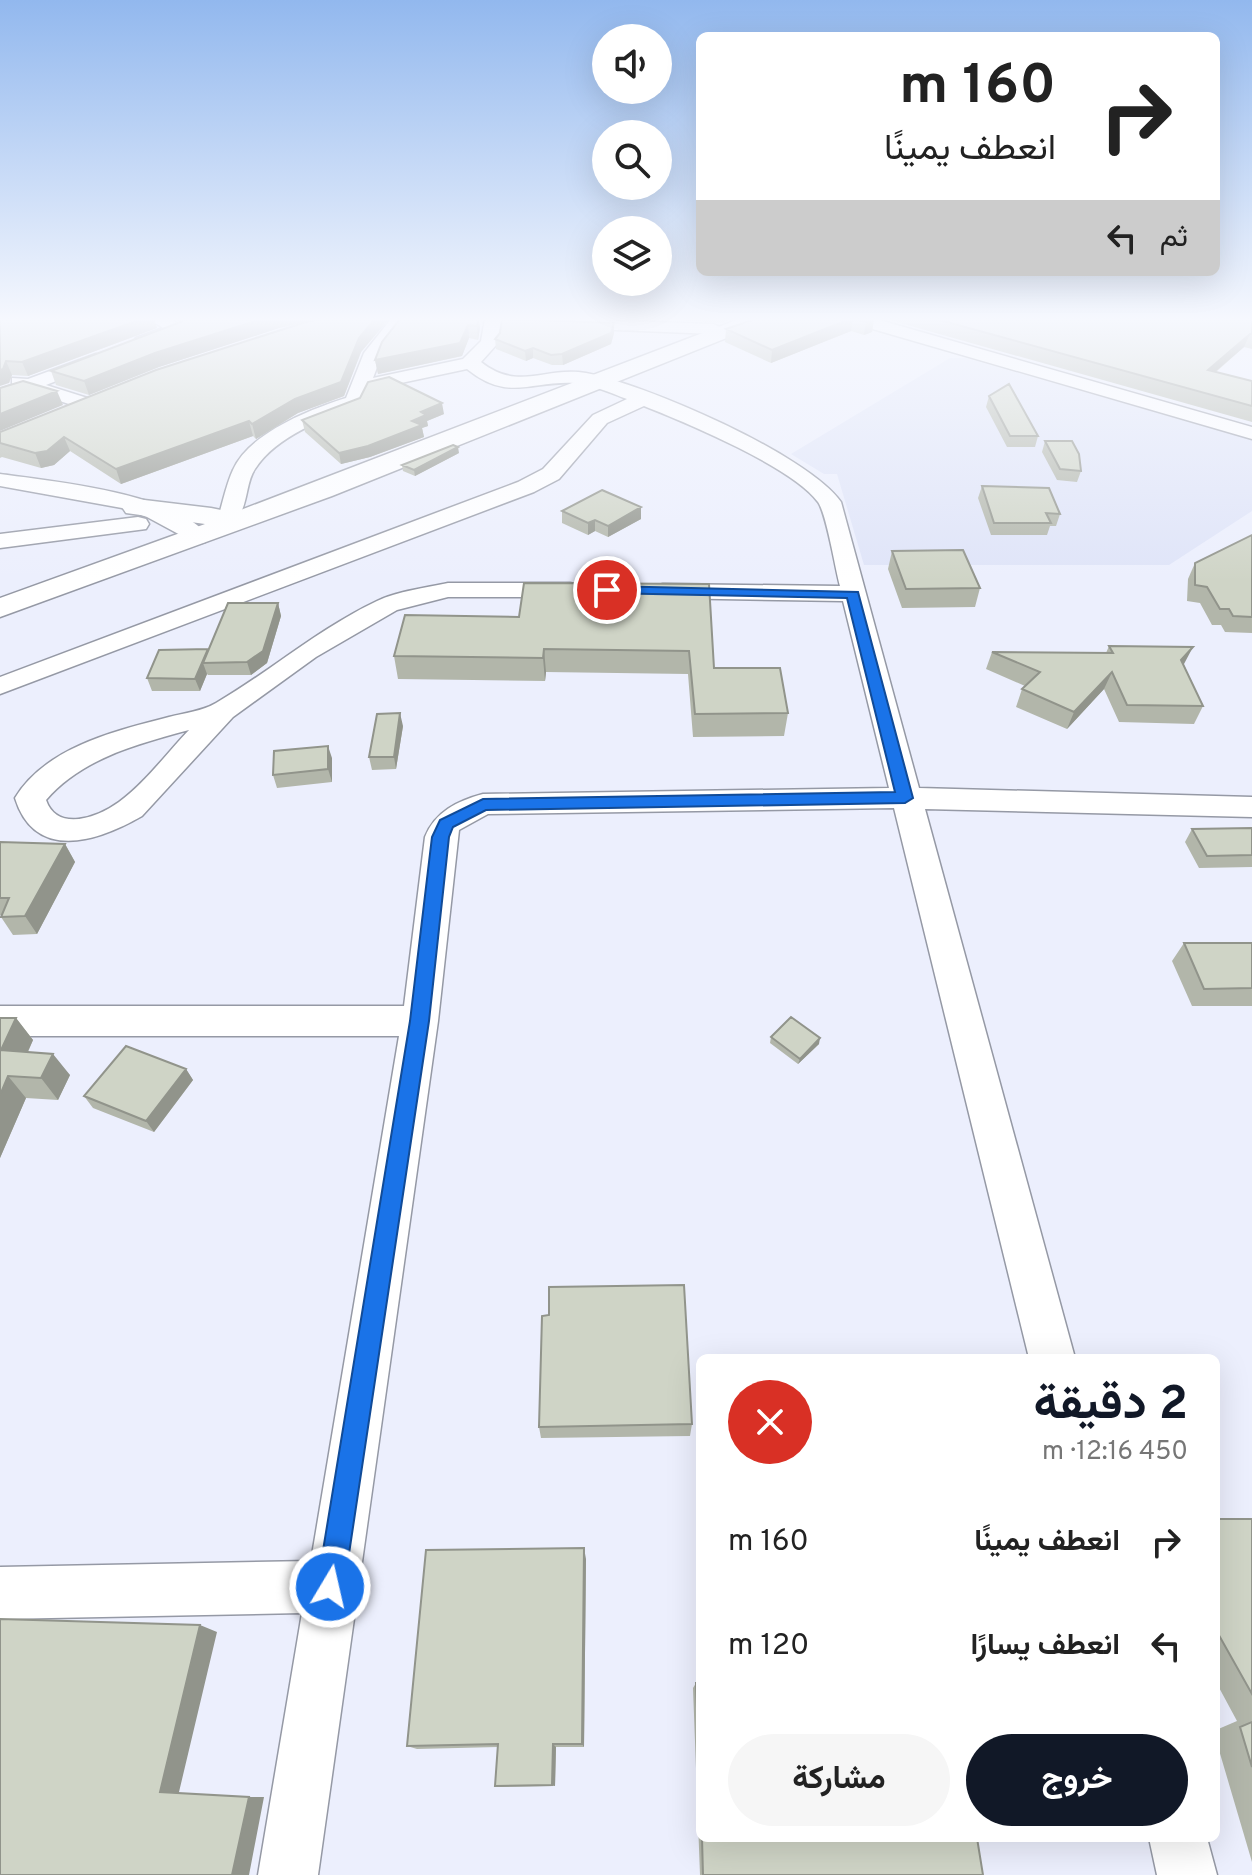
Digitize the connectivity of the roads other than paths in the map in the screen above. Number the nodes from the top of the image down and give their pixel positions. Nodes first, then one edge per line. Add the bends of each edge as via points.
1 (87, 406) edge
2 (341, 406) edge
3 (521, 406) edge
4 (521, 406) edge
5 (627, 406) edge
6 (663, 406) edge
7 (1160, 406) edge
8 (1252, 433) edge
9 (0, 441) edge
10 (0, 480) edge
11 (206, 522) junction
12 (140, 525) junction
13 (0, 541) edge
14 (592, 590) edge
15 (638, 591) edge
16 (0, 594) edge
17 (853, 594) junction
18 (0, 608) edge
19 (0, 686) edge
20 (223, 711) junction
21 (905, 798) junction
22 (1252, 807) edge
23 (0, 1021) edge
24 (420, 1021) junction
25 (1051, 1354) edge
26 (330, 1587) junction
27 (0, 1593) edge
28 (1179, 1842) edge
29 (288, 1875) edge
30 (1187, 1875) edge

1 - 9 street
2 - 11 street via 305,419 253,457
3 - 11 main road
4 - 11 main road
5 - 19 street via 600,419 551,474 526,487
6 - 17 street via 759,452 820,489 830,502
7 - 8 street
10 - 12 street via 111,498
11 - 12 main road
11 - 12 main road
12 - 13 street
12 - 16 main road
12 - 18 main road
14 - 20 street via 484,588 417,595 358,620
15 - 17 street
17 - 21 street
20 - 20 street via 89,754 40,783 30,798 32,810 50,827 66,831 114,819 131,809
21 - 22 street
21 - 24 street via 483,804 468,810 446,824 441,837
21 - 25 street
23 - 24 street
24 - 26 street
26 - 27 street
26 - 29 street
28 - 30 street

